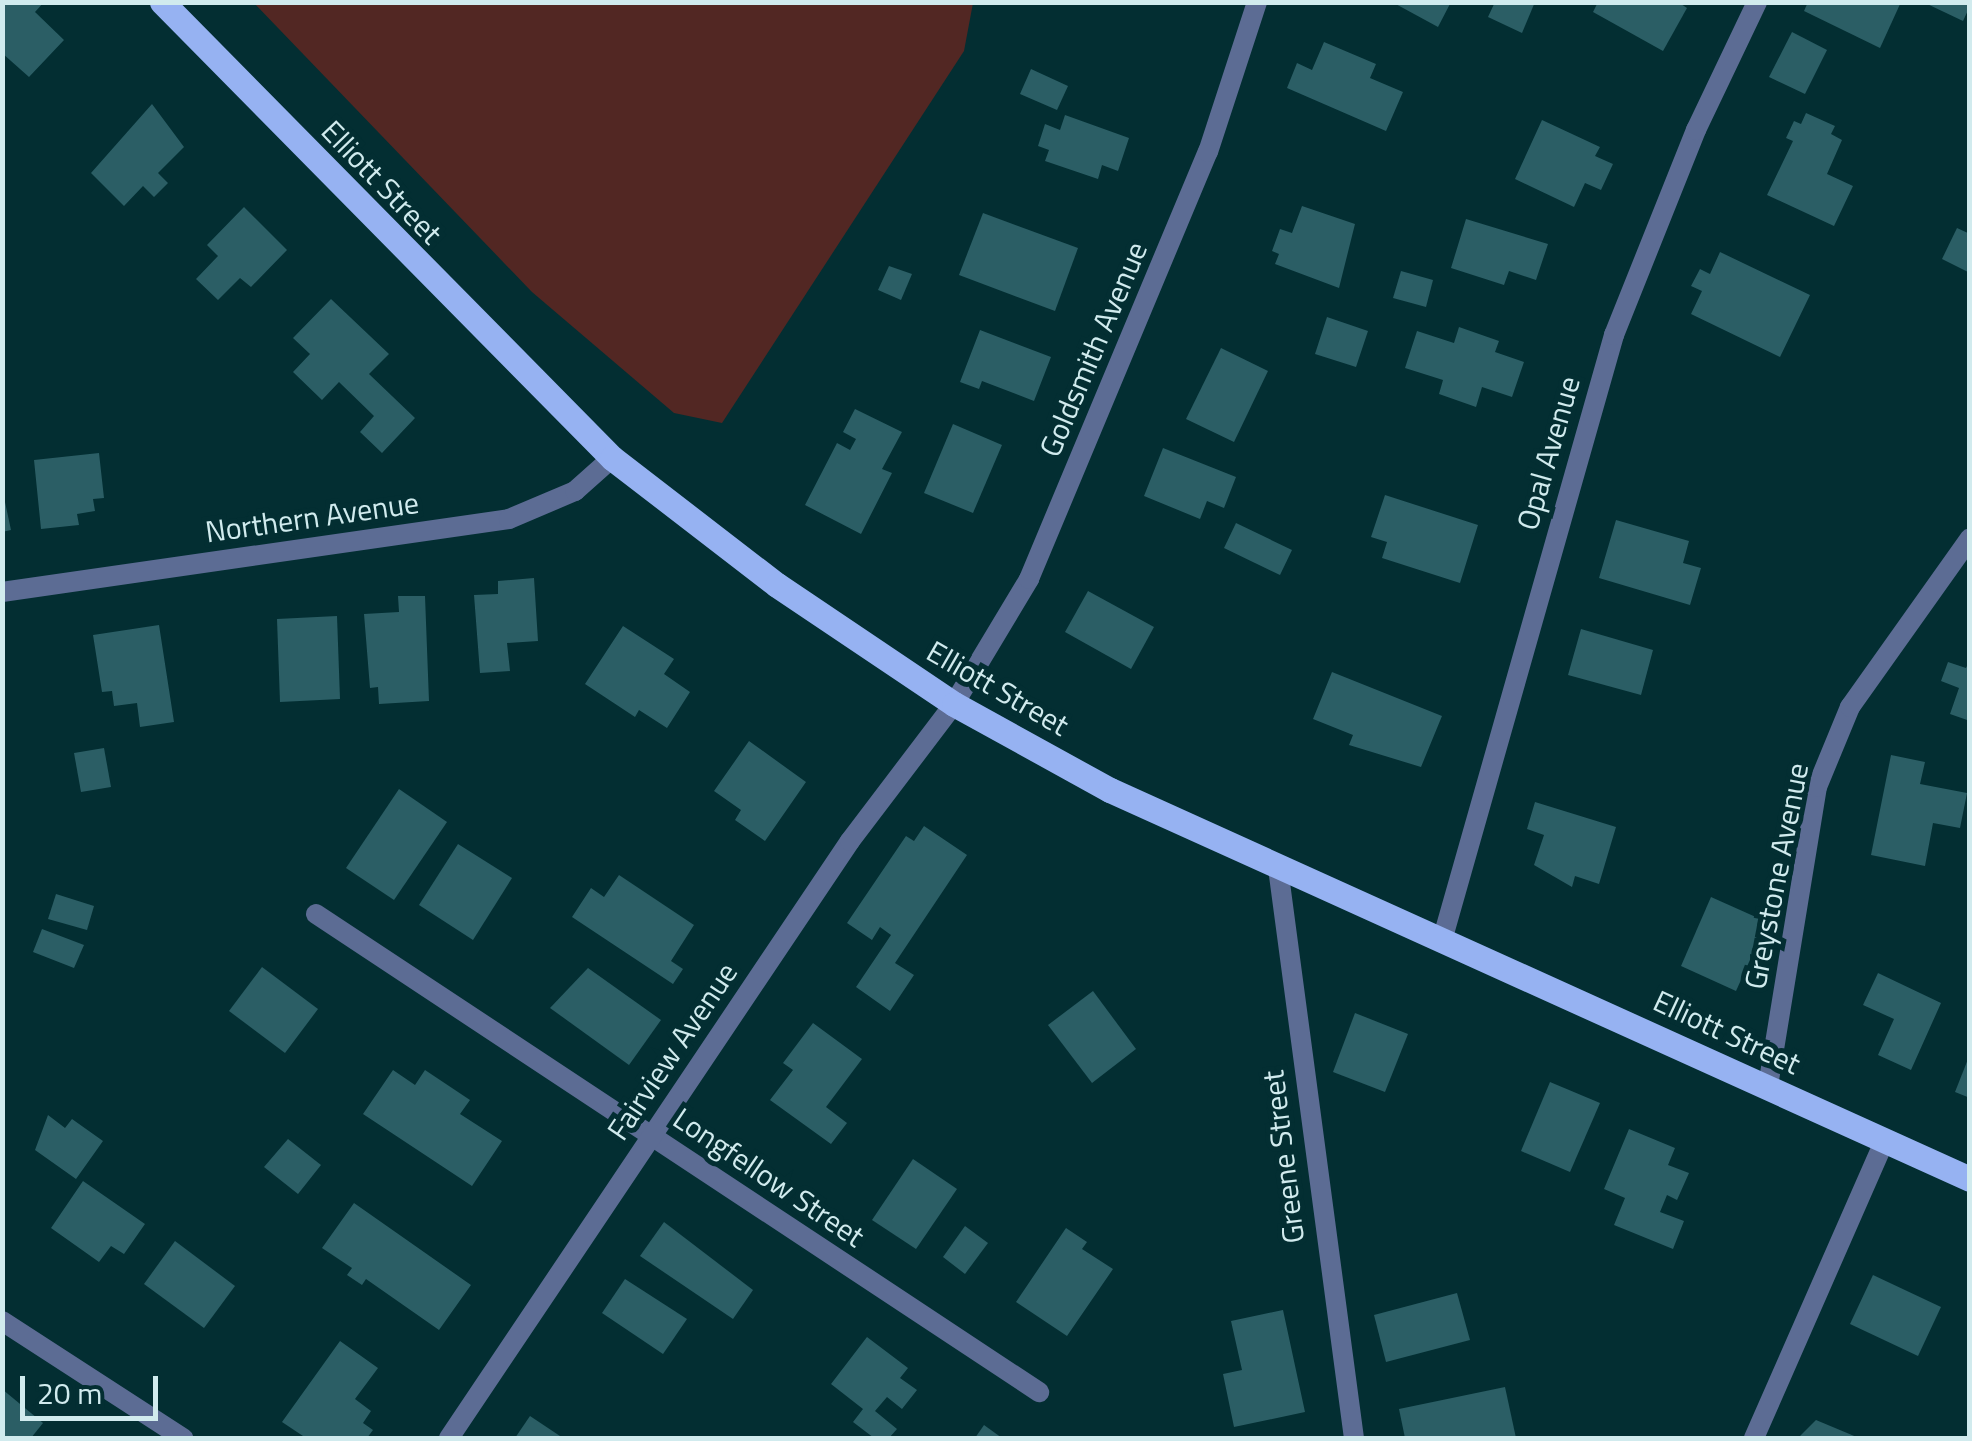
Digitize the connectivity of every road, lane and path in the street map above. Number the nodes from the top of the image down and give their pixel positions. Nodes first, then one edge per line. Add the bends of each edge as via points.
1 (162, 2) edge
2 (1257, 2) edge
3 (1756, 2) edge
4 (612, 458) junction
5 (1970, 538) edge
6 (2, 592) edge
7 (954, 704) junction
8 (1278, 868) junction
9 (316, 914) dead end
10 (1443, 937) junction
11 (1768, 1086) junction
12 (652, 1135) junction
13 (1884, 1140) junction
14 (1970, 1179) edge
15 (2, 1321) edge
16 (1039, 1392) dead end
17 (183, 1438) edge
18 (449, 1438) edge
19 (1354, 1438) edge
20 (1754, 1438) edge

1 - 4 main road, Elliott Street
2 - 7 street, Goldsmith Avenue via 1208,152 1029,579
3 - 10 street, Opal Avenue via 1614,335
4 - 6 street, Northern Avenue via 575,491 509,519
4 - 7 main road, Elliott Street via 777,584
5 - 11 street, Greystone Avenue via 1850,707 1818,786
7 - 8 main road, Elliott Street via 1110,790
7 - 12 street, Fairview Avenue via 850,841
8 - 10 main road, Elliott Street
8 - 19 street, Greene Street
9 - 12 street, Longfellow Street
10 - 11 main road, Elliott Street
11 - 13 main road, Elliott Street
12 - 16 street, Longfellow Street
12 - 18 street, Fairview Avenue
13 - 14 main road, Elliott Street
13 - 20 street
15 - 17 street

